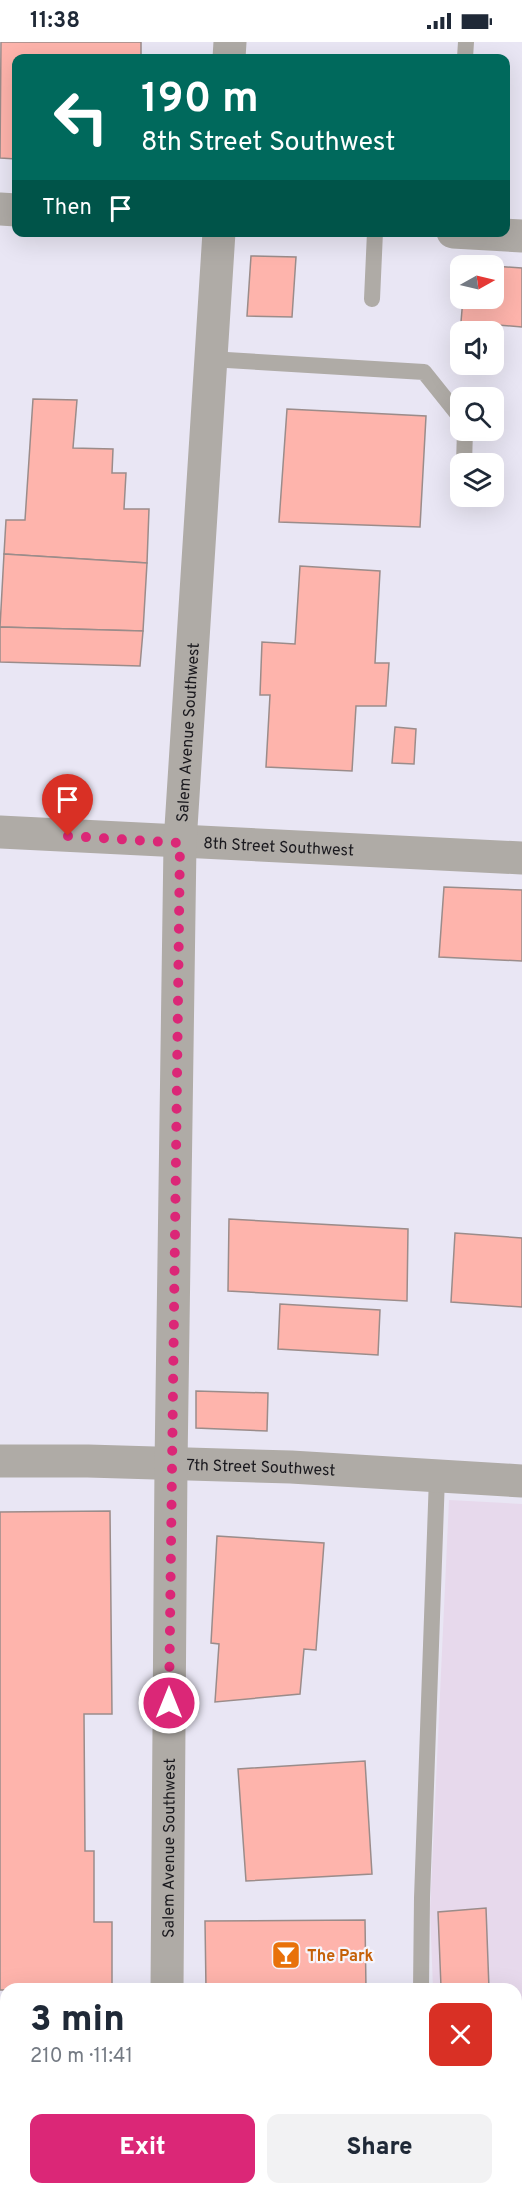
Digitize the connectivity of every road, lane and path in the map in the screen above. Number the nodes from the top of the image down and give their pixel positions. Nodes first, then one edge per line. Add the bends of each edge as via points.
1 (219, 237) edge
2 (375, 237) edge
3 (372, 299) dead end
4 (210, 359) junction
5 (450, 404) edge
6 (0, 832) edge
7 (180, 843) junction
8 (522, 858) edge
9 (0, 1461) edge
10 (171, 1465) junction
11 (437, 1477) junction
12 (522, 1481) edge
13 (167, 1983) edge
14 (421, 1983) edge

1 - 4 street, Salem Avenue Southwest
2 - 3 lane
4 - 5 lane via 424,372
4 - 7 street, Salem Avenue Southwest
6 - 7 street, 8th Street Southwest
7 - 8 street, 8th Street Southwest
7 - 10 street, Salem Avenue Southwest
9 - 10 street, 7th Street Southwest
10 - 11 street, 7th Street Southwest via 291,1467
10 - 13 street, Salem Avenue Southwest
11 - 12 street, 7th Street Southwest
11 - 14 lane

